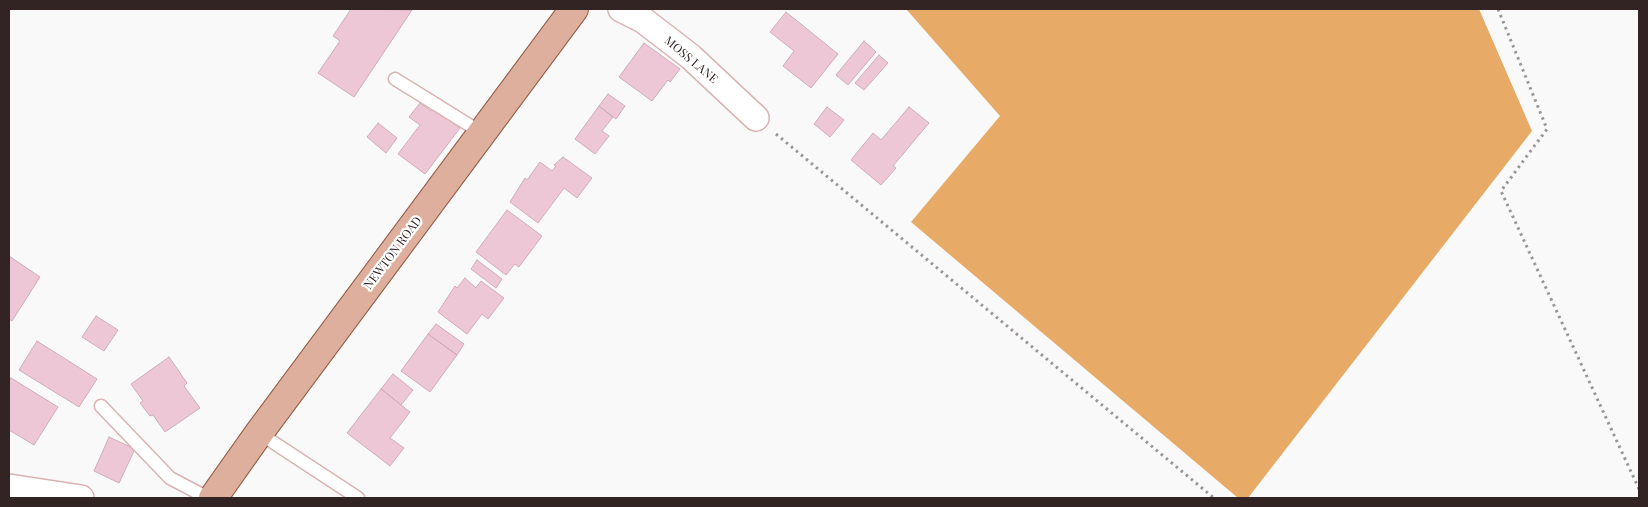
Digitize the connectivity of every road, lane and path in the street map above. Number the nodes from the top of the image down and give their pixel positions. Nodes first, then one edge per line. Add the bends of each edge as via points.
1 (574, 9) edge
2 (621, 9) edge
3 (1498, 9) edge
4 (395, 79) dead end
5 (756, 118) joint
6 (482, 133) junction
7 (101, 406) dead end
8 (259, 432) junction
9 (9, 487) edge
10 (1639, 489) edge
11 (81, 498) edge
12 (208, 498) edge
13 (213, 498) edge
14 (358, 498) edge
15 (1214, 498) edge

1 - 6 main road, NEWTON ROAD
2 - 5 street, MOSS LANE via 643,20 691,57
3 - 10 path via 1547,129 1501,191
4 - 6 lane
5 - 15 path
6 - 8 main road, NEWTON ROAD
7 - 12 lane via 170,478
8 - 13 main road, NEWTON ROAD
8 - 14 lane
9 - 11 street

